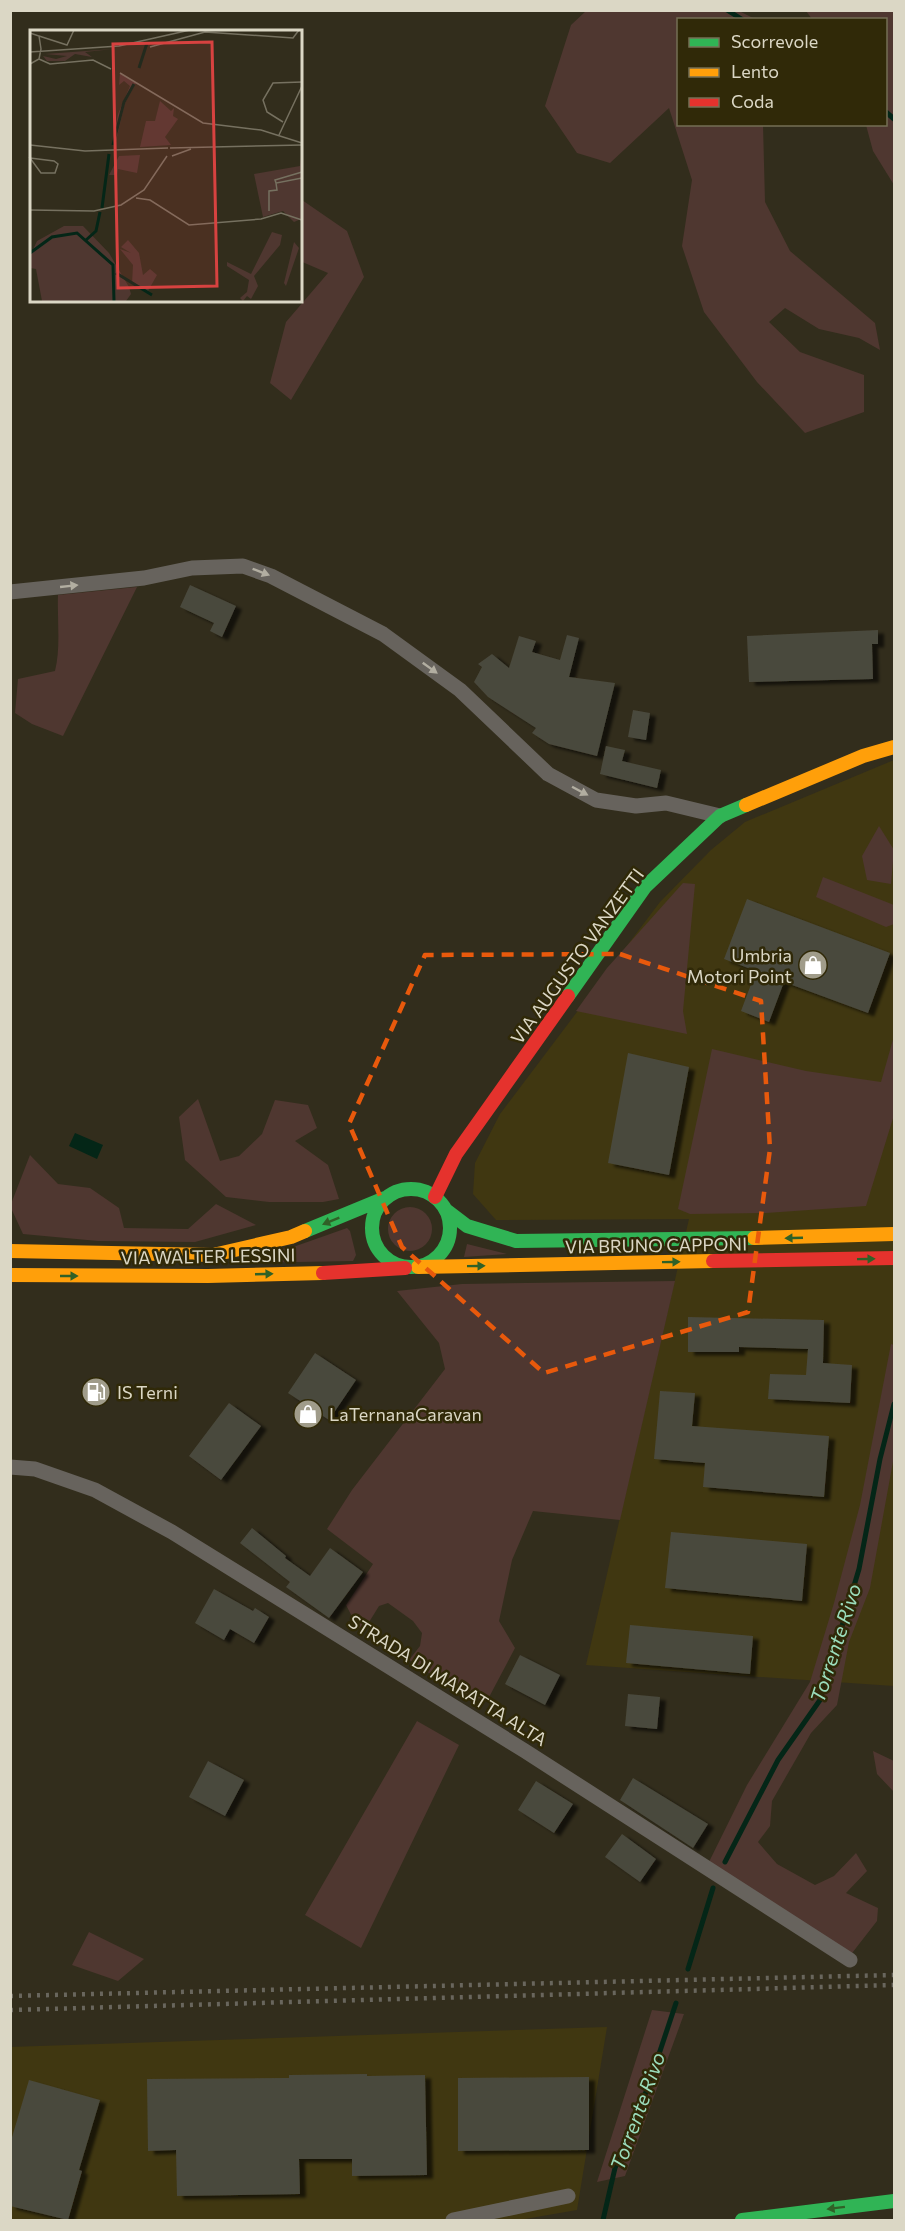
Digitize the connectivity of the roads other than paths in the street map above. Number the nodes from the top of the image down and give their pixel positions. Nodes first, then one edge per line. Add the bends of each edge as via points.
1 (10, 592) edge
2 (894, 747) edge
3 (720, 816) junction
4 (435, 1197) junction
5 (385, 1198) junction
6 (446, 1210) junction
7 (894, 1234) edge
8 (10, 1251) edge
9 (894, 1258) edge
10 (411, 1267) junction
11 (10, 1275) edge
12 (10, 1467) edge
13 (850, 1960) dead end
14 (568, 2196) dead end
15 (894, 2201) edge
16 (453, 2220) edge
17 (742, 2220) edge

1 -> 3 street via 144,578 192,568 243,566 271,576 383,634 460,690 548,774 586,795 636,806 666,803
2 - 3 main road, VIA AUGUSTO VANZETTI via 863,756
3 - 4 main road, VIA AUGUSTO VANZETTI via 645,887 456,1154
4 - 5 main road via 423,1190 410,1189
4 - 6 main road
5 -> 8 main road, VIA WALTER LESSINI via 291,1237 213,1255
5 - 10 main road via 372,1220 375,1246 393,1264
7 -> 6 main road, VIA BRUNO CAPPONI via 516,1241 467,1226
6 - 10 main road via 450,1234 446,1246 429,1263
10 -> 9 main road, VIA BRUNO CAPPONI
11 -> 10 main road, VIA WALTER LESSINI via 192,1276
12 - 13 street, STRADA DI MARATTA ALTA via 34,1469 95,1490 172,1532 525,1751
14 - 16 street
15 -> 17 main road

